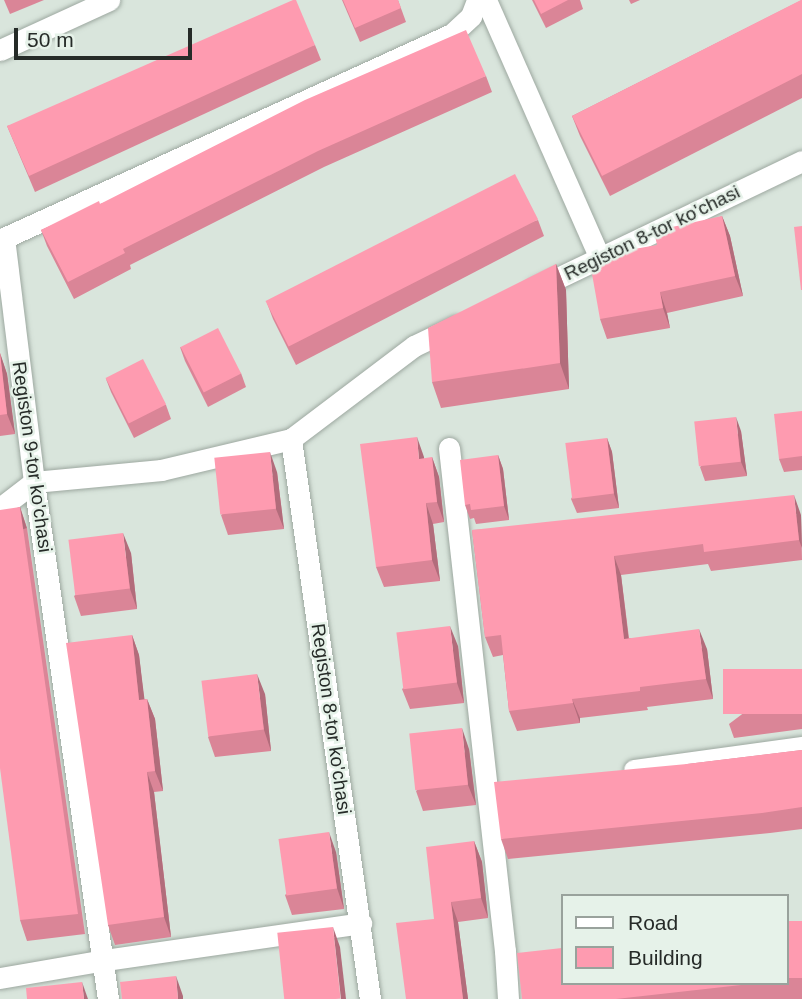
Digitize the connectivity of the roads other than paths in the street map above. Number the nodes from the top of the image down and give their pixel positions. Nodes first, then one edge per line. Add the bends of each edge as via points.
1 (109, 0) edge
2 (477, 0) edge
3 (486, 0) edge
4 (0, 50) edge
5 (802, 161) edge
6 (600, 258) junction
7 (513, 299) edge
8 (476, 317) edge
9 (290, 439) junction
10 (449, 448) dead end
11 (34, 482) junction
12 (0, 508) edge
13 (802, 747) edge
14 (610, 774) edge
15 (514, 787) edge
16 (486, 791) junction
17 (361, 923) junction
18 (105, 960) junction
19 (0, 978) edge
20 (108, 999) edge
21 (370, 999) edge
22 (508, 999) edge

1 - 4 street
2 - 11 street, Registon 9-tor ko'chasi via 471,16 453,33 4,238
3 - 6 street
5 - 6 street, Registon 8-tor ko'chasi
6 - 7 street, Registon 8-tor ko'chasi
8 - 9 street via 414,346
9 - 11 street via 161,470
9 - 17 street, Registon 8-tor ko'chasi
10 - 16 street via 467,538
11 - 12 street
11 - 18 street, Registon 9-tor ko'chasi
13 - 14 street
15 - 16 street
16 - 22 street
17 - 18 street
17 - 21 street, Registon 8-tor ko'chasi
18 - 19 street
18 - 20 street, Registon 9-tor ko'chasi

